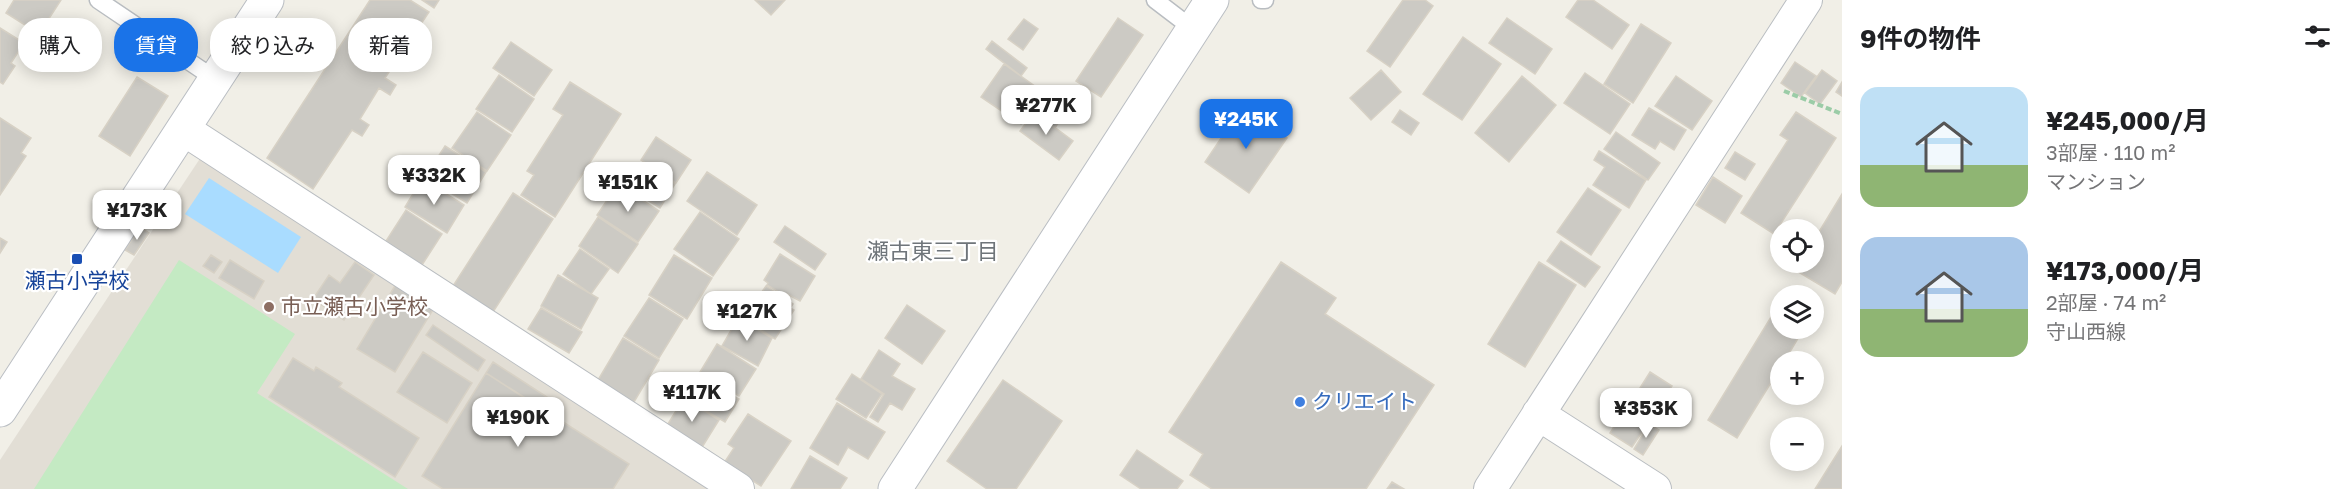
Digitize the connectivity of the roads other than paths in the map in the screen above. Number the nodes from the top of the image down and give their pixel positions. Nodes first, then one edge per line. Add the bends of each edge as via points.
1 (98, 0) edge
2 (267, 0) edge
3 (1155, 0) edge
4 (1212, 0) edge
5 (1806, 0) edge
6 (1193, 29) junction
7 (215, 79) junction
8 (183, 129) junction
9 (3, 394) edge
10 (1538, 414) junction
11 (738, 489) edge
12 (895, 489) edge
13 (1490, 489) edge
14 (1655, 489) edge

1 - 7 lane
2 - 7 street
3 - 6 lane
4 - 6 street
5 - 10 street
6 - 12 street
7 - 8 street
8 - 9 street
8 - 11 street
10 - 13 street
10 - 14 street

